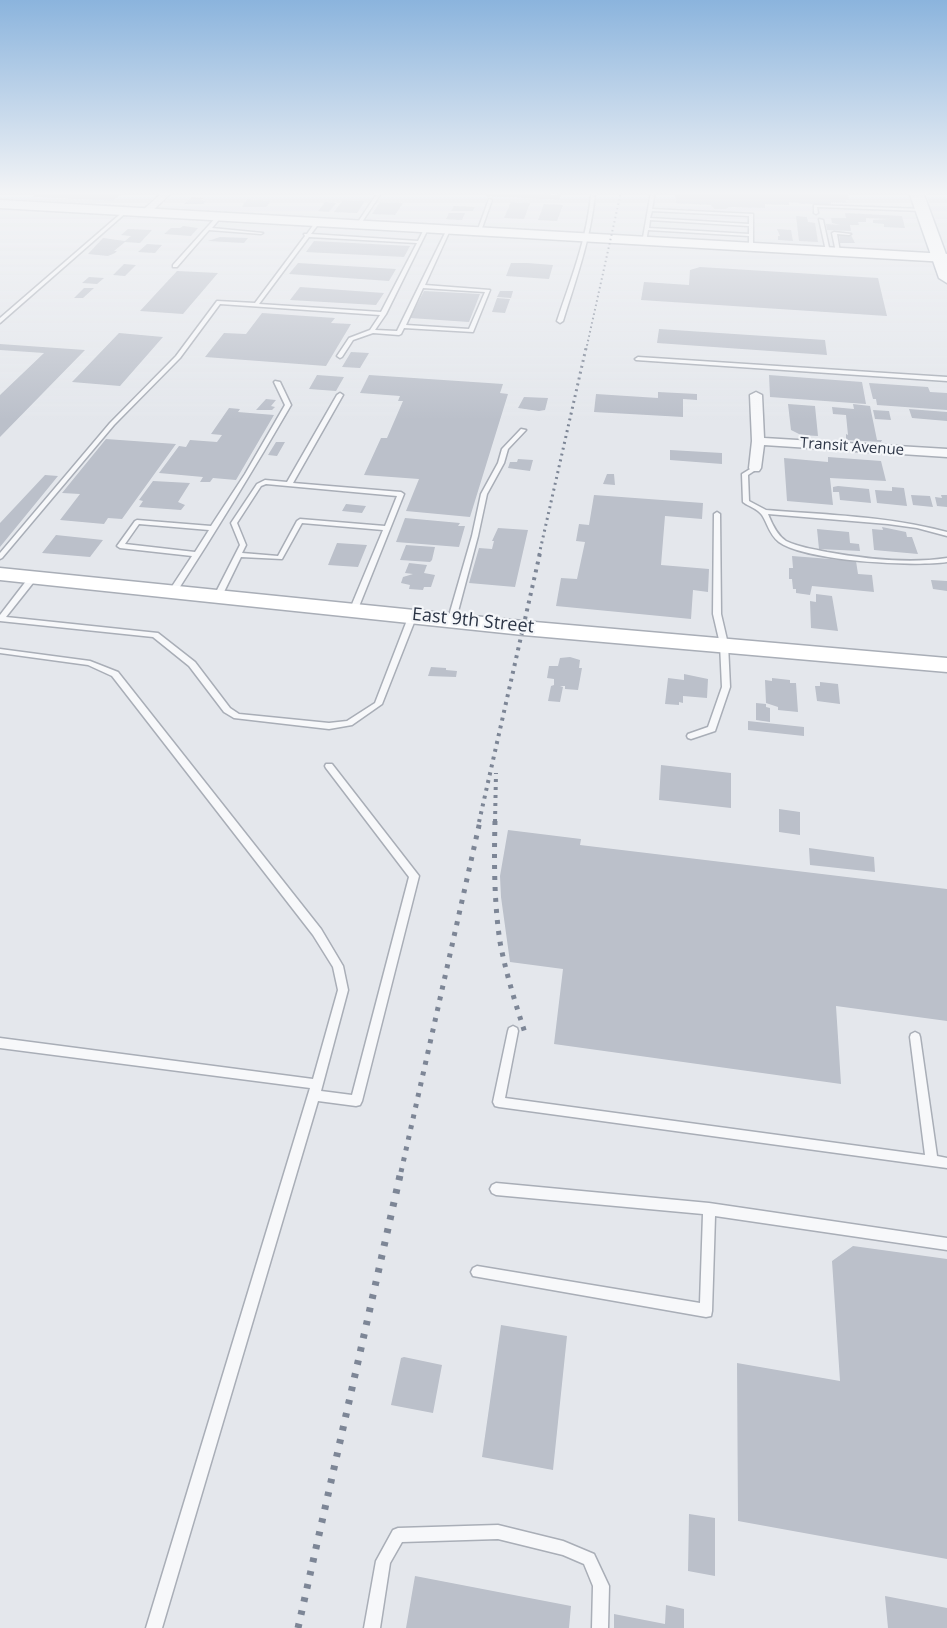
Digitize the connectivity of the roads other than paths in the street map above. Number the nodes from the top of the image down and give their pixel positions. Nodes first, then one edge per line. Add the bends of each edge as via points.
1 (61, 268) edge
2 (282, 268) edge
3 (407, 268) edge
4 (430, 268) edge
5 (576, 268) edge
6 (421, 286) junction
7 (256, 305) junction
8 (383, 314) junction
9 (0, 321) edge
10 (560, 321) dead end
11 (402, 326) junction
12 (372, 331) junction
13 (340, 356) dead end
14 (638, 358) dead end
15 (947, 380) edge
16 (277, 382) dead end
17 (340, 395) dead end
18 (756, 395) dead end
19 (523, 430) dead end
20 (758, 441) junction
21 (947, 453) edge
22 (754, 468) joint
23 (289, 484) junction
24 (764, 512) junction
25 (717, 514) dead end
26 (214, 528) junction
27 (387, 528) junction
28 (947, 534) edge
29 (197, 554) junction
30 (238, 555) junction
31 (0, 557) edge
32 (947, 560) edge
33 (0, 574) edge
34 (33, 578) junction
35 (173, 591) junction
36 (218, 596) junction
37 (354, 609) junction
38 (413, 615) junction
39 (0, 619) edge
40 (452, 619) junction
41 (724, 645) junction
42 (0, 651) edge
43 (947, 665) edge
44 (691, 736) dead end
45 (329, 766) dead end
46 (513, 1031) dead end
47 (915, 1037) dead end
48 (0, 1044) edge
49 (316, 1089) junction
50 (932, 1161) junction
51 (947, 1163) edge
52 (496, 1189) dead end
53 (709, 1209) junction
54 (947, 1244) edge
55 (477, 1272) dead end
56 (154, 1628) edge
57 (372, 1628) edge
58 (600, 1628) edge

1 - 9 lane
2 - 7 lane
3 - 8 lane
4 - 6 lane
5 - 10 lane
6 - 11 lane
6 - 11 lane via 488,291 471,331
7 - 8 lane
7 - 31 lane via 219,302 178,357 112,424
8 - 12 lane
11 - 12 lane via 399,333
12 - 13 lane via 351,339
14 - 15 lane
16 - 26 lane via 288,405
17 - 23 lane
18 - 20 street
19 - 40 lane via 506,449 484,494
20 - 21 street, Transit Avenue
20 - 22 street
22 - 24 lane via 745,474 746,502
23 - 27 lane via 401,494
23 - 30 lane via 259,485 234,523 243,544
24 - 28 lane via 888,522
24 - 32 lane via 769,526 783,542 811,552 906,562
25 - 41 lane via 717,614
26 - 29 lane
26 - 29 lane via 137,522 120,546
27 - 30 lane via 300,521 280,558
27 - 37 lane
29 - 35 lane
30 - 36 lane
33 - 34 street, East 9th Street
34 - 35 street, East 9th Street
34 - 39 lane
35 - 36 street, East 9th Street
36 - 37 street, East 9th Street
37 - 38 street, East 9th Street
38 - 39 lane via 378,704 349,723 329,726 237,716 227,710 192,663 155,635
38 - 40 street, East 9th Street
40 - 41 street, East 9th Street
41 - 43 street, East 9th Street
41 - 44 lane via 726,687 712,729
42 - 49 lane via 90,663 115,674 317,932 338,966 343,990
45 - 49 lane via 414,876 356,1101
46 - 50 lane via 499,1102
47 - 50 lane
48 - 49 lane
49 - 56 lane
50 - 51 lane
52 - 53 lane
53 - 54 lane
53 - 55 lane via 706,1311
57 - 58 lane via 383,1561 398,1535 498,1532 564,1548 589,1559 601,1586

